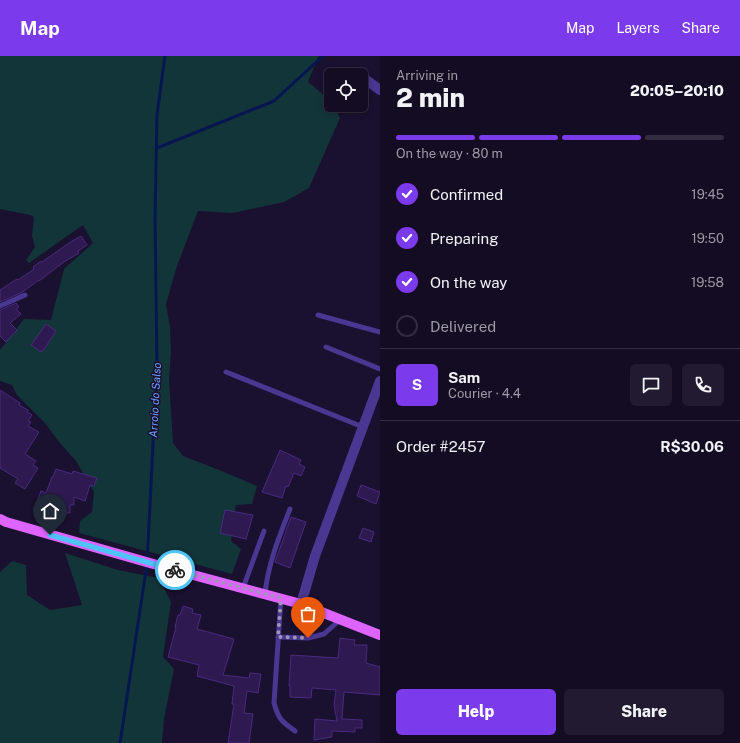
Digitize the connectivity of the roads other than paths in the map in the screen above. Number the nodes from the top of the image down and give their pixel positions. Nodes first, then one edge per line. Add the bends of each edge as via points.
1 (368, 81) edge
2 (380, 90) edge
3 (25, 295) dead end
4 (0, 306) edge
5 (318, 315) dead end
6 (380, 332) edge
7 (326, 347) dead end
8 (380, 369) edge
9 (226, 372) dead end
10 (380, 381) edge
11 (363, 427) junction
12 (290, 509) dead end
13 (0, 519) edge
14 (264, 531) dead end
15 (243, 588) junction
16 (265, 594) junction
17 (281, 598) junction
18 (301, 604) junction
19 (341, 619) junction
20 (380, 635) edge
21 (278, 637) junction
22 (295, 731) dead end

1 - 2 street
3 - 4 lane
5 - 6 lane
7 - 8 lane
9 - 11 lane
10 - 11 street
11 - 18 street via 315,556
12 - 16 lane via 272,555
13 - 15 main road
14 - 15 lane
15 - 16 main road
16 - 17 main road
17 - 18 main road
17 - 21 lane
18 - 19 main road
19 - 20 main road
19 - 21 lane via 324,634 308,638
21 - 22 lane via 274,703 278,716

